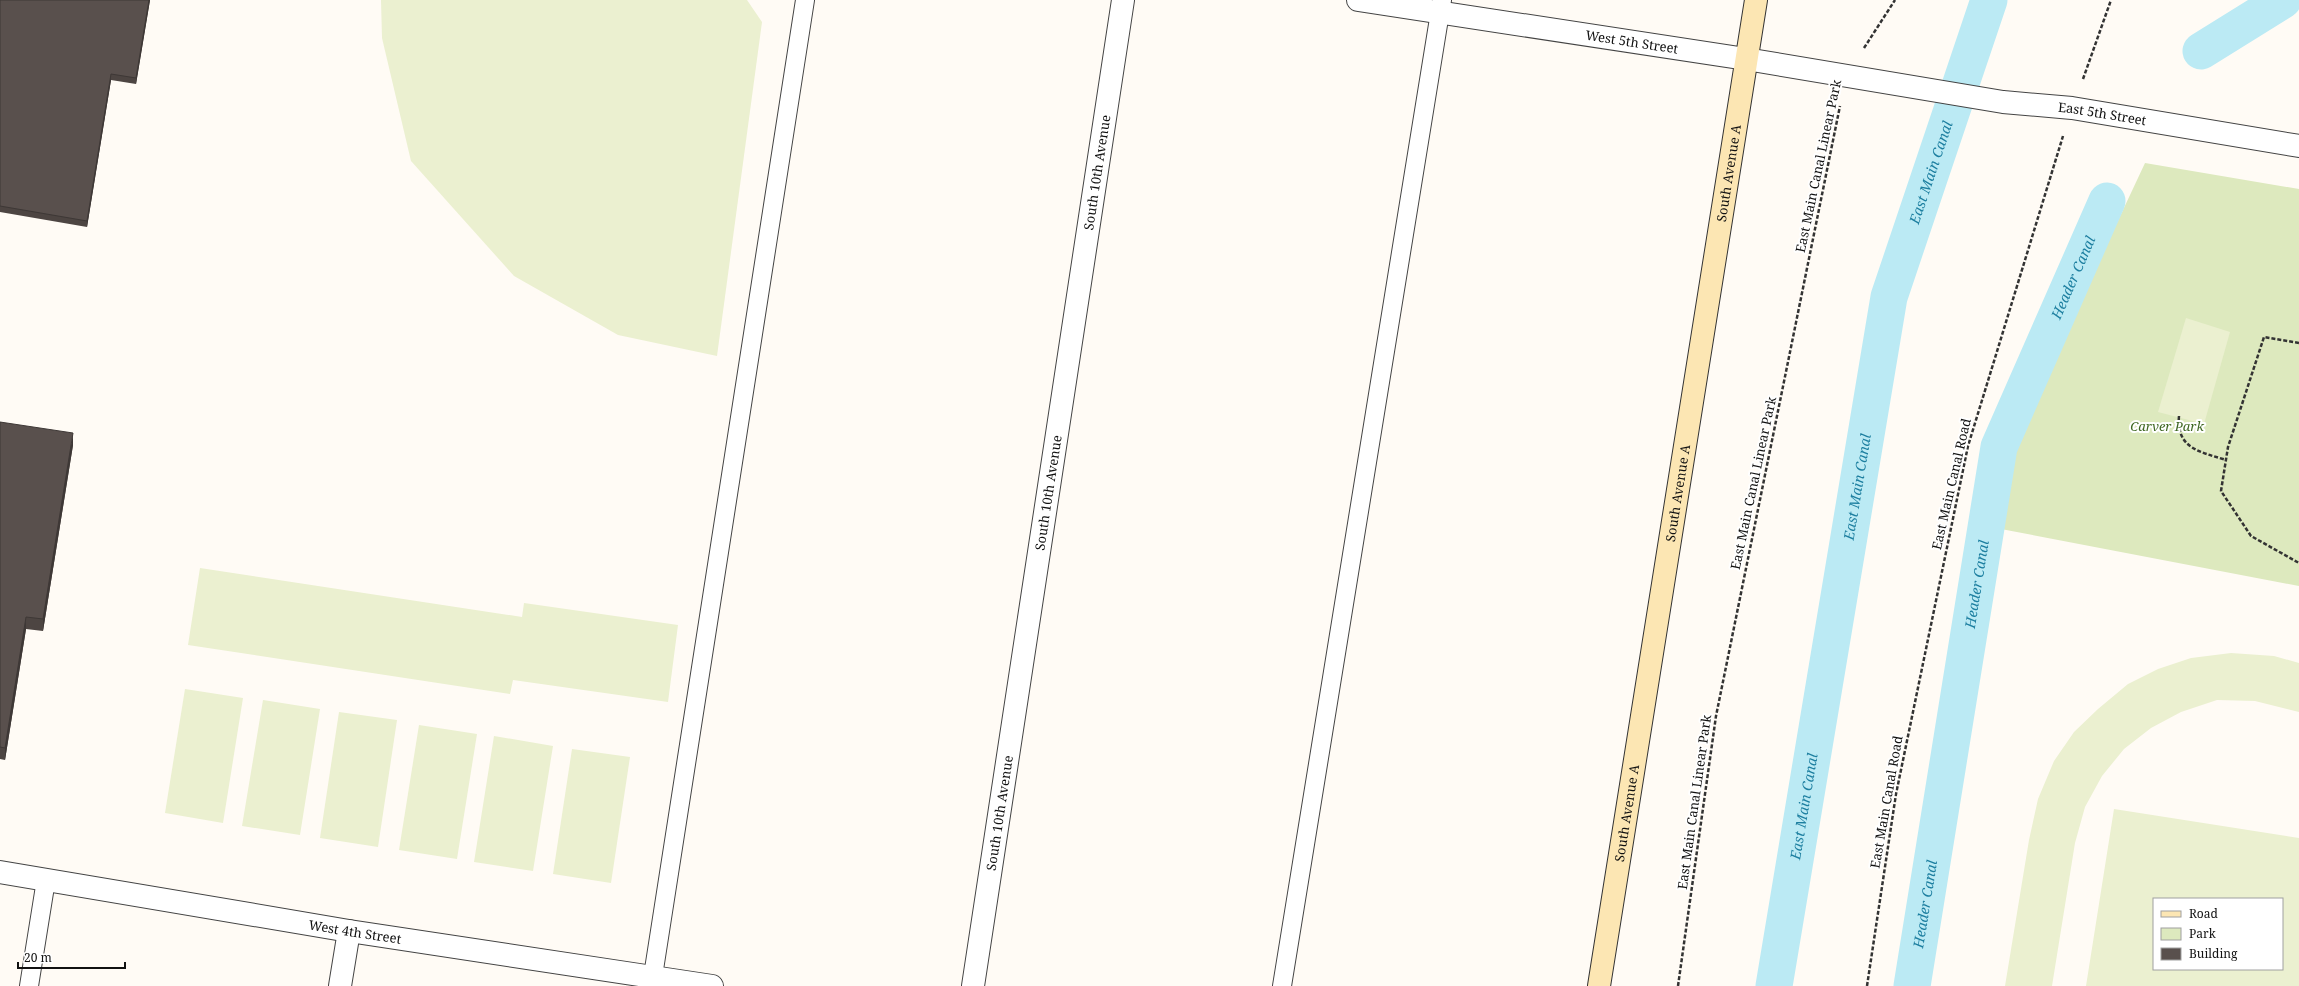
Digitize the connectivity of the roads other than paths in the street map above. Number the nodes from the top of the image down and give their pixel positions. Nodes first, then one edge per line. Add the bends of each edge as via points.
1 (804, 0) edge
2 (1123, 0) edge
3 (1358, 0) edge
4 (1756, 0) edge
5 (1441, 7) edge
6 (1746, 59) junction
7 (1906, 86) joint
8 (2299, 146) edge
9 (0, 872) edge
10 (46, 880) junction
11 (348, 931) junction
12 (653, 976) junction
13 (29, 986) edge
14 (340, 986) edge
15 (712, 986) edge
16 (973, 986) edge
17 (1282, 986) edge
18 (1599, 986) edge

1 - 12 lane
2 - 16 street, South 10th Avenue
3 - 5 street, West 5th Street
4 - 6 main road, South Avenue A
5 - 6 street, West 5th Street
5 - 17 lane
6 - 7 street, West 5th Street
6 - 18 main road, South Avenue A
7 - 8 street, East 5th Street via 2003,102 2072,108
9 - 10 street, West 4th Street
10 - 11 street, West 4th Street
10 - 13 lane
11 - 12 street, West 4th Street
11 - 14 street
12 - 15 street, West 4th Street

